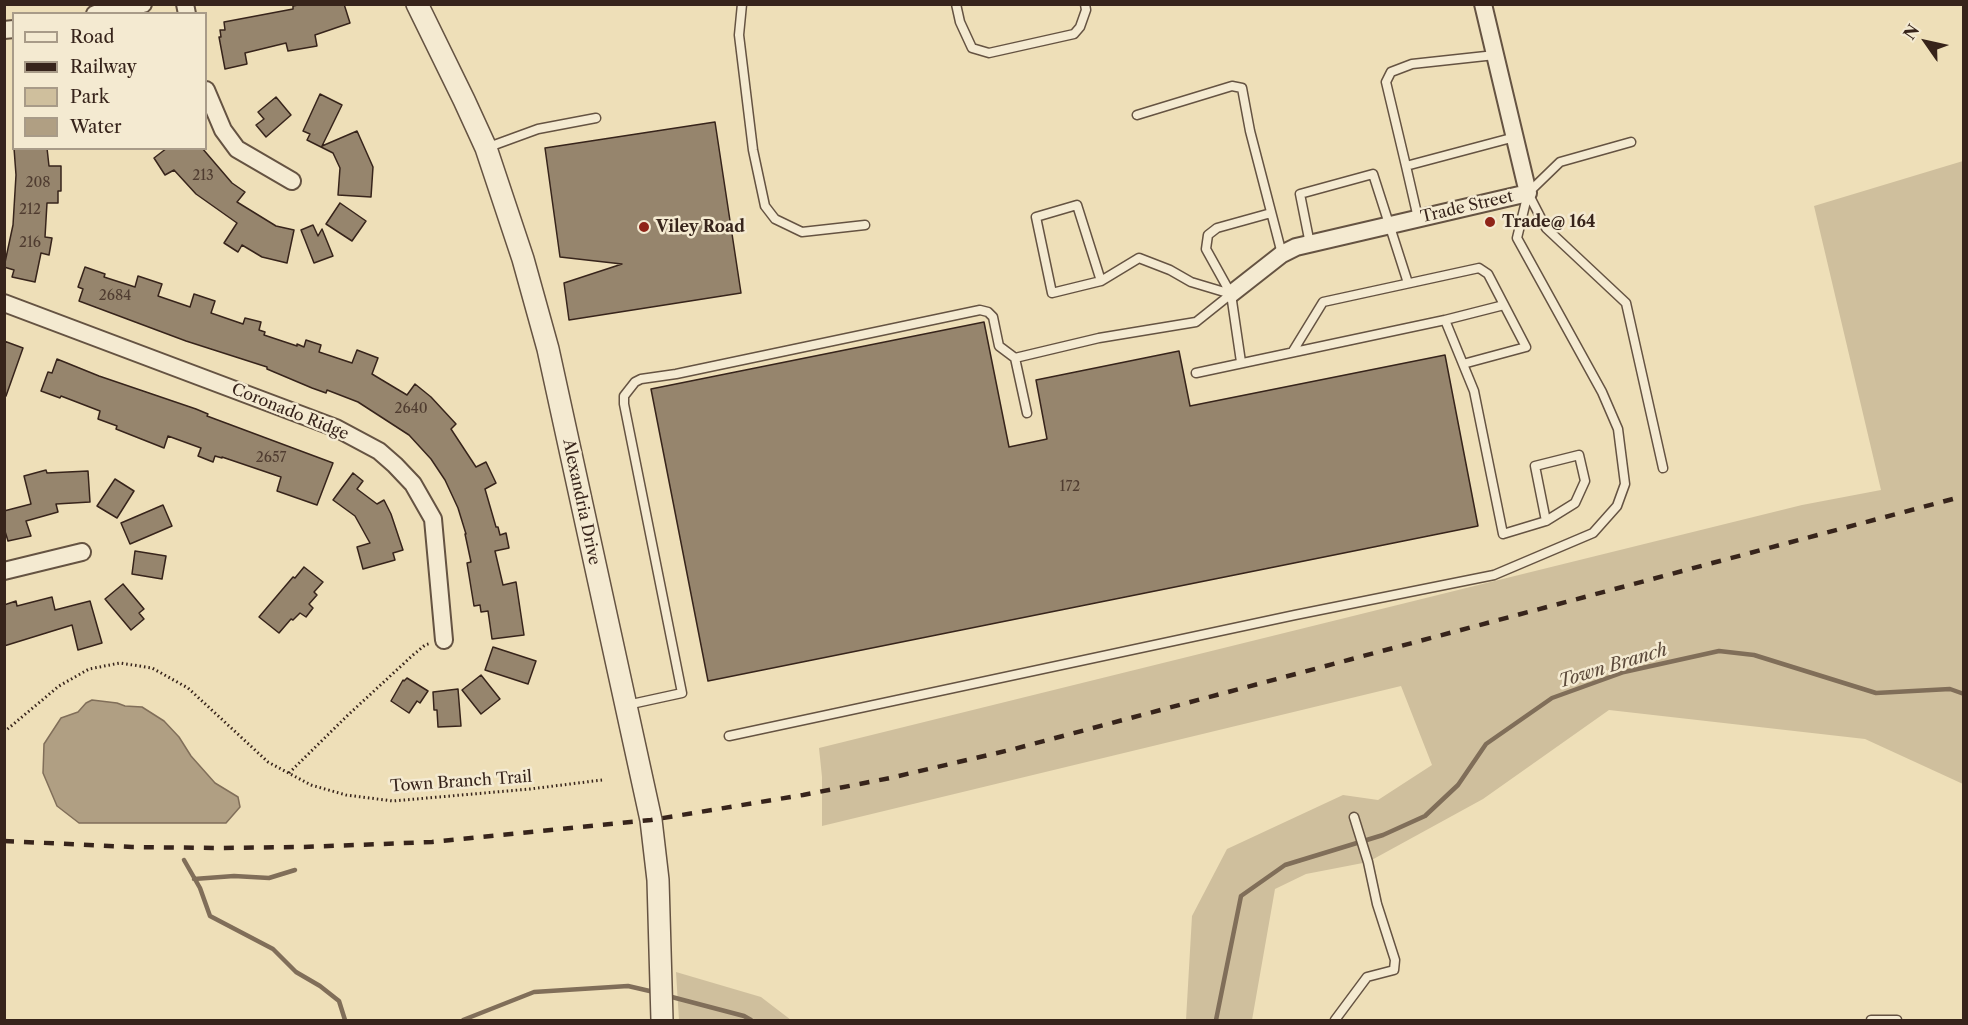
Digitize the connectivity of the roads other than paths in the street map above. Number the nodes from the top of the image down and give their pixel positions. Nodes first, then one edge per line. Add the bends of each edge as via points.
1 (143, 4) edge
2 (417, 4) edge
3 (742, 4) edge
4 (956, 4) edge
5 (1085, 4) edge
6 (1483, 4) edge
7 (105, 12) edge
8 (1495, 56) junction
9 (207, 92) edge
10 (1137, 115) dead end
11 (596, 118) dead end
12 (1515, 137) junction
13 (1631, 142) dead end
14 (486, 148) junction
15 (1406, 166) junction
16 (292, 181) dead end
17 (1528, 193) junction
18 (1271, 213) junction
19 (1418, 218) junction
20 (865, 225) dead end
21 (1389, 225) junction
22 (1310, 244) junction
23 (1282, 254) junction
24 (1101, 281) junction
25 (1408, 283) junction
26 (1231, 294) junction
27 (4, 303) edge
28 (1504, 305) junction
29 (1445, 321) junction
30 (1293, 351) junction
31 (1015, 358) junction
32 (1241, 362) junction
33 (1462, 364) junction
34 (1196, 373) dead end
35 (1027, 413) dead end
36 (1664, 468) dead end
37 (1546, 521) junction
38 (82, 552) dead end
39 (4, 571) edge
40 (444, 640) road end
41 (626, 706) junction
42 (729, 736) dead end
43 (1354, 816) dead end
44 (662, 1018) edge
45 (1335, 1020) edge
46 (1872, 1020) edge
47 (1897, 1020) edge

1 - 7 street
2 - 14 street, Alexandria Drive
3 - 20 lane via 739,35 753,150 765,206 776,219 802,232
4 - 5 lane via 972,48 988,53 1074,34 1080,27
6 - 8 street, Trade Street
8 - 12 street, Trade Street
8 - 15 lane via 1412,64 1391,72 1386,82
9 - 16 street via 223,130 237,149
10 - 18 lane via 1232,86 1242,88
11 - 14 lane via 538,129
12 - 15 lane
12 - 17 street, Trade Street
13 - 17 lane via 1560,162
14 - 41 street, Alexandria Drive via 548,349
15 - 19 lane
17 - 19 street, Trade Street
17 - 36 lane via 1546,228 1626,303
17 - 42 lane via 1517,238 1602,392 1618,429 1625,484 1617,506 1593,533 1494,575
18 - 23 lane
18 - 26 lane via 1217,228 1208,235 1206,249
19 - 21 street, Trade Street
21 - 22 street, Trade Street
21 - 22 lane via 1373,174 1300,194
21 - 25 lane
22 - 23 street, Trade Street
23 - 26 street, Trade Street
24 - 24 lane via 1052,293 1036,217 1077,205
24 - 26 lane via 1139,258 1191,282
25 - 28 lane via 1479,268 1488,274
25 - 30 lane via 1323,302
26 - 31 lane via 1196,322 1099,338
26 - 32 lane
27 - 40 street, Coronado Ridge via 336,428 379,451 413,484 433,519
28 - 29 lane
28 - 33 lane via 1526,347
29 - 30 lane
29 - 33 lane
30 - 32 lane
31 - 35 lane
31 - 41 lane via 999,346 993,317 980,310 641,379 629,388 624,404 682,693
32 - 34 lane
33 - 37 lane via 1474,391 1503,534
37 - 37 lane via 1575,503 1585,481 1579,454 1535,465
38 - 39 street
41 - 44 street, Alexandria Drive via 651,820 658,880
43 - 45 lane via 1395,960 1394,970 1367,977
46 - 47 lane

